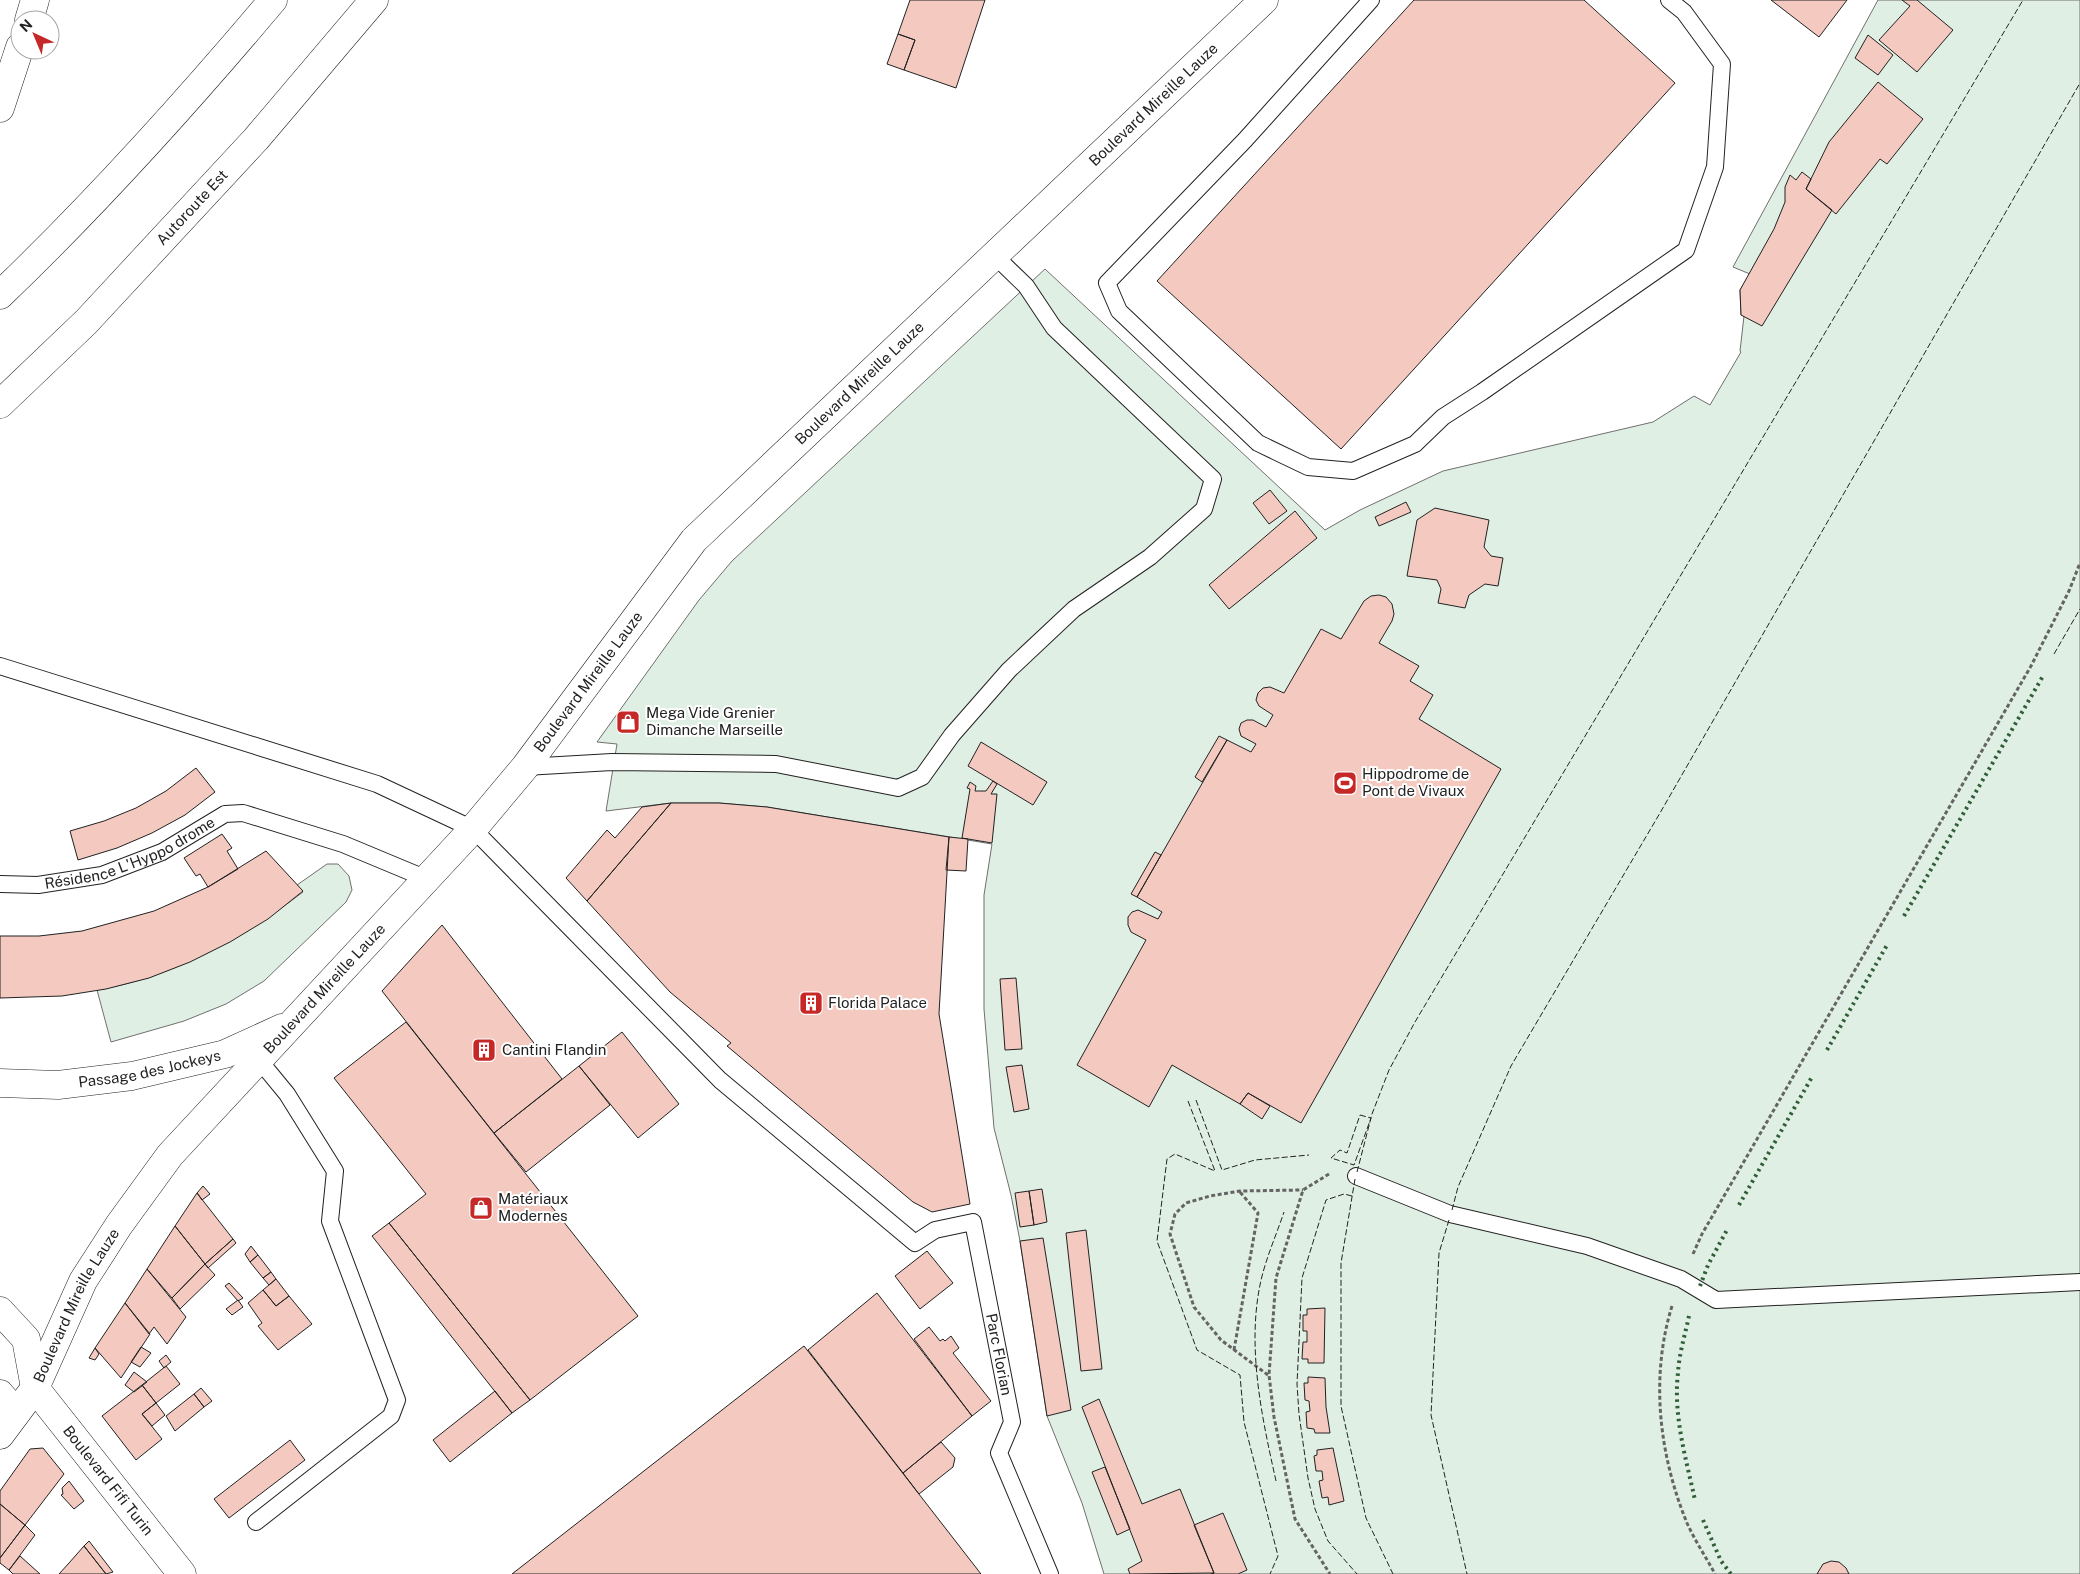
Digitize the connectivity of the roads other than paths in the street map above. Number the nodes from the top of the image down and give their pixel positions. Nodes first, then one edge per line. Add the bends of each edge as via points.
1 (273, 0) edge
2 (374, 0) edge
3 (1264, 0) edge
4 (1371, 0) edge
5 (1669, 0) edge
6 (16, 60) edge
7 (0, 108) edge
8 (995, 256) junction
9 (0, 294) edge
10 (0, 404) edge
11 (0, 666) edge
12 (525, 767) junction
13 (474, 829) junction
14 (427, 879) junction
15 (0, 884) edge
16 (292, 1024) junction
17 (259, 1060) junction
18 (0, 1083) edge
19 (1356, 1176) road end
20 (2080, 1282) edge
21 (0, 1311) edge
22 (35, 1388) junction
23 (8, 1403) edge
24 (0, 1435) edge
25 (256, 1522) dead end
26 (182, 1574) edge
27 (1050, 1574) edge

1 - 9 main road via 202,83 39,257
2 - 10 main road, Autoroute Est via 256,139 93,315
3 - 8 main road, Boulevard Mireille Lauze
4 - 5 lane via 1245,140 1108,283 1119,312 1258,443 1308,467 1353,472 1415,444 1443,417 1686,250 1715,167 1722,64 1684,12
6 - 7 main road
8 - 12 main road, Boulevard Mireille Lauze via 694,540
8 - 12 lane via 1026,286 1054,328 1213,479 1204,509 1150,557 1074,609 1009,670 952,735 922,777 898,788 776,764 612,762
11 - 13 lane via 377,784
12 - 13 main road, Boulevard Mireille Lauze
13 - 14 main road, Boulevard Mireille Lauze
13 - 27 lane, Parc Florian via 720,1080 915,1244 935,1230 973,1222 1012,1422 999,1453
14 - 15 lane, Résidence L'Hyppo drome via 343,844 242,814 225,814 162,852 102,875 38,886
14 - 16 main road, Boulevard Mireille Lauze
16 - 17 main road, Boulevard Mireille Lauze
16 - 18 main road, Passage des Jockeys via 225,1054 132,1076 58,1085
17 - 22 main road, Boulevard Mireille Lauze via 170,1155 119,1225 82,1280
17 - 25 lane via 287,1094 335,1171 330,1221 397,1400 391,1416
19 - 20 lane via 1450,1214 1587,1246 1681,1279 1716,1300
21 - 22 main road via 26,1339
22 - 23 main road, Boulevard Mireille Lauze
22 - 26 main road, Boulevard Fifi Turin
23 - 24 main road, Boulevard Mireille Lauze

